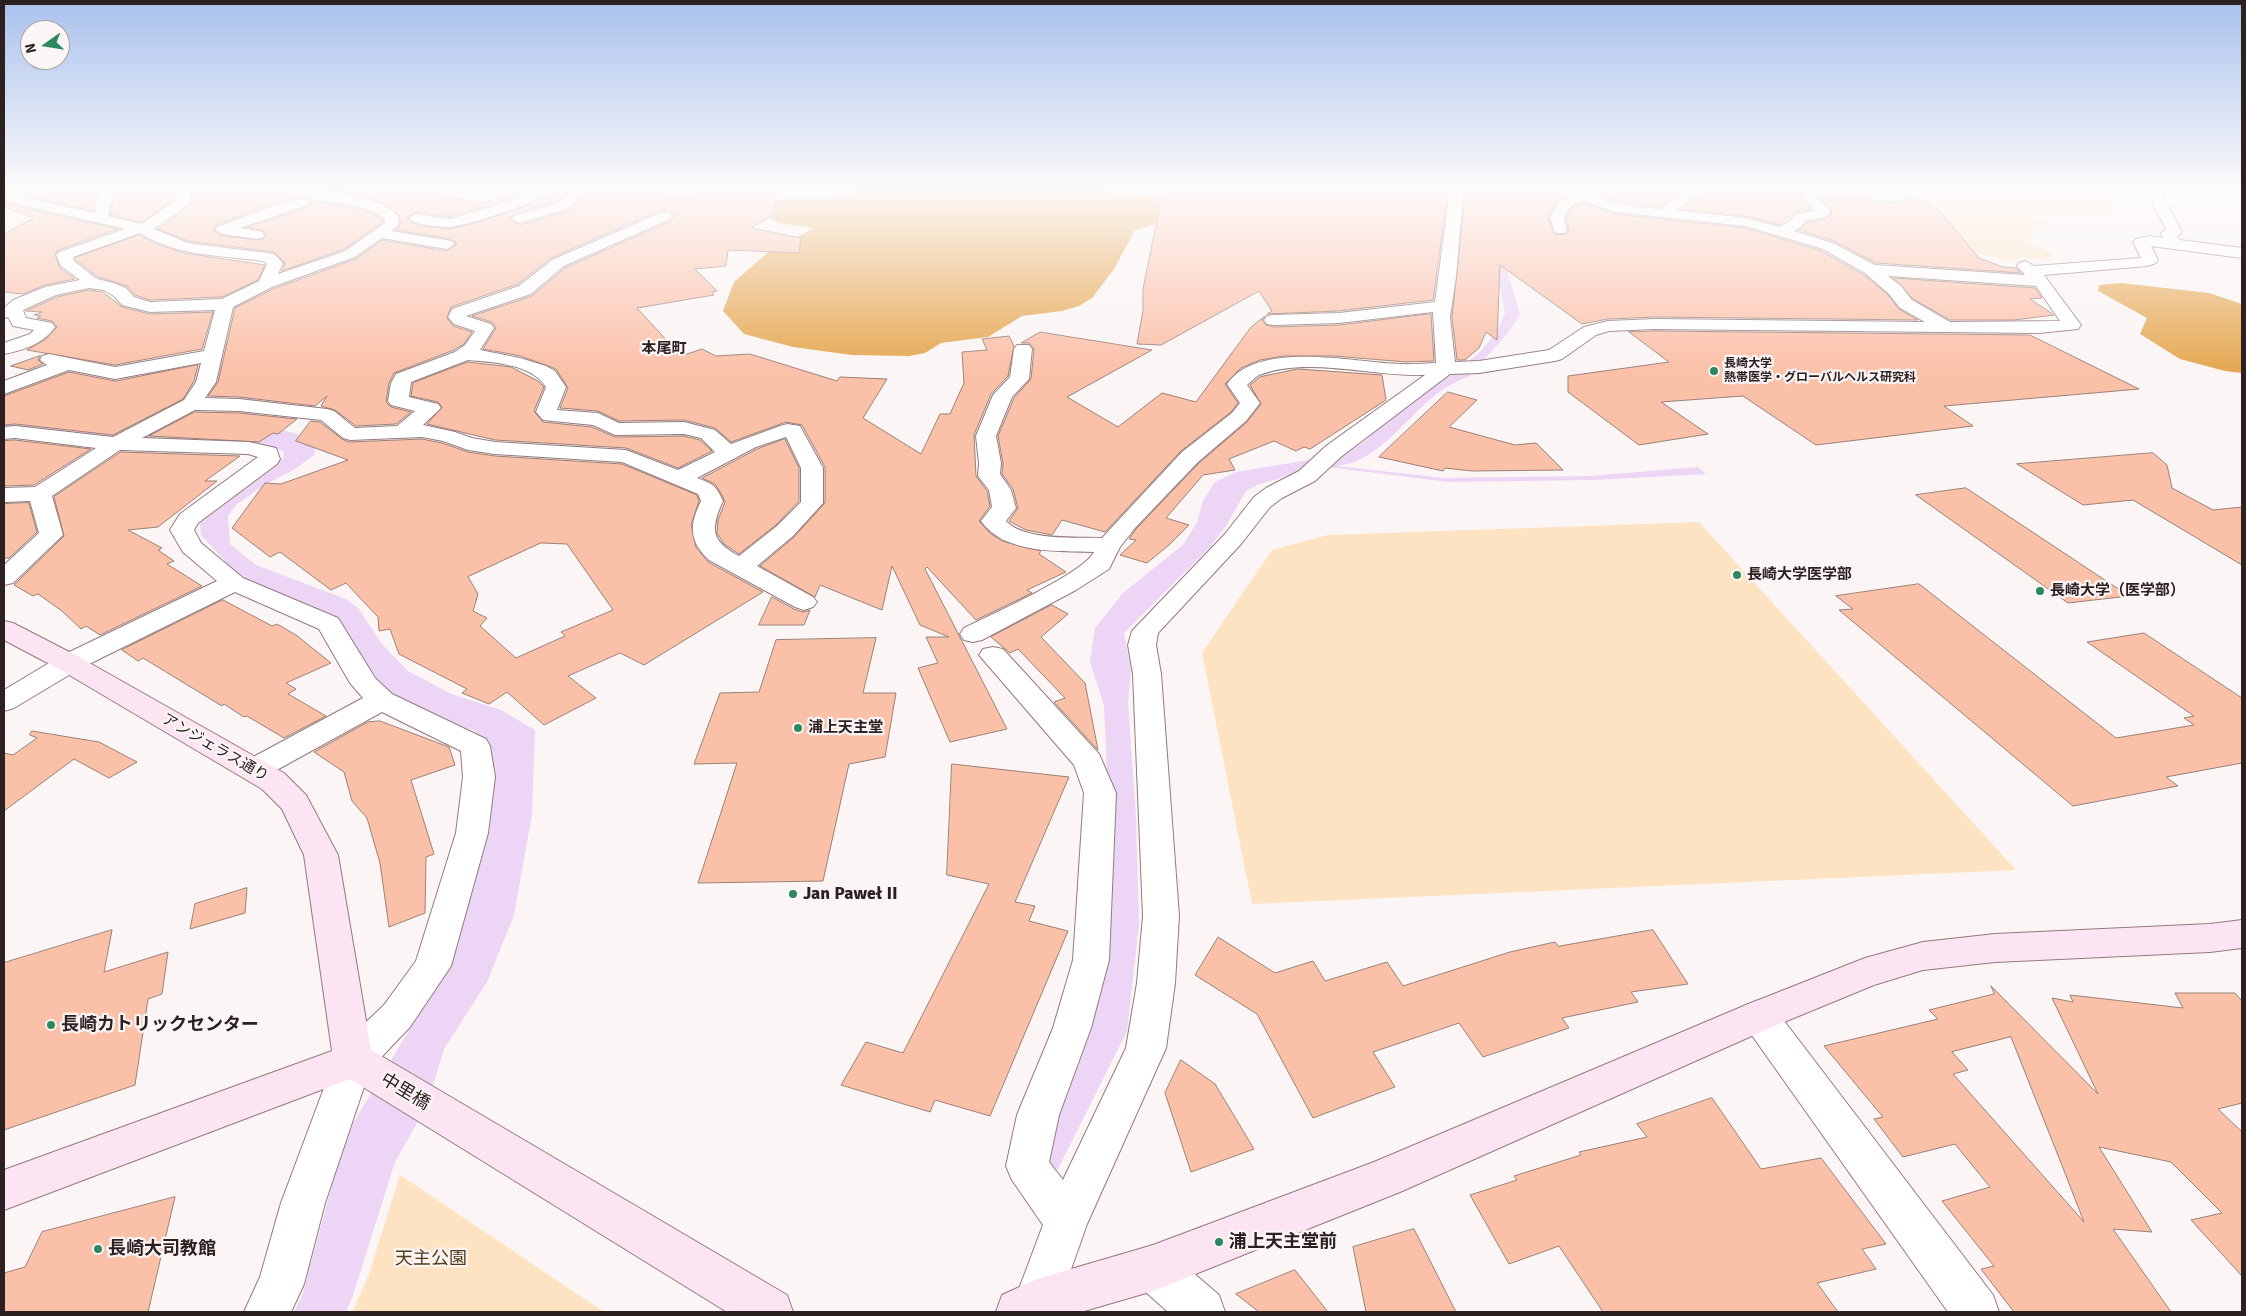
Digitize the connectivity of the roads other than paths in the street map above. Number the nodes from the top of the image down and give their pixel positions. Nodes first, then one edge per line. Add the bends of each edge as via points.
1 (76, 249) edge
2 (204, 249) edge
3 (218, 249) edge
4 (356, 249) edge
5 (589, 249) edge
6 (1450, 249) edge
7 (1835, 249) edge
8 (2145, 249) edge
9 (2215, 249) edge
10 (214, 251) junction
11 (2242, 253) edge
12 (1871, 270) junction
13 (2032, 273) junction
14 (89, 283) junction
15 (266, 284) junction
16 (225, 304) junction
17 (1442, 306) junction
18 (7, 311) edge
19 (1273, 320) dead end
20 (1946, 326) junction
21 (4, 349) edge
22 (1023, 349) dead end
23 (467, 354) junction
24 (212, 355) junction
25 (1452, 367) junction
26 (4, 388) edge
27 (191, 404) junction
28 (404, 430) junction
29 (4, 434) edge
30 (119, 442) junction
31 (729, 452) junction
32 (679, 478) junction
33 (40, 494) junction
34 (4, 495) edge
35 (1109, 546) junction
36 (741, 567) junction
37 (4, 578) edge
38 (234, 583) junction
39 (804, 602) dead end
40 (4, 629) edge
41 (69, 663) junction
42 (382, 700) junction
43 (4, 702) edge
44 (253, 770) junction
45 (2242, 934) edge
46 (1759, 1016) junction
47 (361, 1065) junction
48 (4, 1190) edge
49 (1066, 1221) junction
50 (1153, 1268) junction
51 (1028, 1307) edge
52 (267, 1312) edge
53 (770, 1312) edge
54 (1202, 1312) edge
55 (1976, 1312) edge

1 - 14 street via 64,255 67,263 89,279
2 - 10 street
3 - 10 street
4 - 15 street
5 - 23 street via 558,263 525,290 458,313 460,320 485,328 483,336
6 - 17 street
7 - 12 street
8 - 13 street via 2150,260 2141,263
9 - 11 street
10 - 15 street via 268,257 275,262
12 - 13 street
12 - 20 street via 1906,304
13 - 20 street via 2072,325 2047,328
14 - 16 street via 108,286 128,300 150,307
14 - 18 street via 51,291
15 - 16 street
16 - 24 street
17 - 19 street via 1339,318
17 - 25 street via 1441,334
18 - 21 street via 19,322 46,327 36,338
20 - 25 street via 1608,326 1590,331 1554,355 1479,367
22 - 35 street via 1019,379 1003,395 986,436 989,476 999,489 1004,508 993,521 997,528 1010,536
23 - 28 street via 403,378 398,401 431,408
23 - 31 street via 494,358 548,375 556,387 547,407 546,412 550,416 598,419 615,429 684,428 708,434
24 - 26 street via 115,373 58,362
24 - 27 street via 206,382
25 - 35 street via 1402,370 1298,362 1252,372 1237,384 1250,403 1239,417 1190,457
25 - 49 street via 1334,451 1307,476 1262,502 1232,540 1145,631 1142,645 1147,674 1162,916 1156,983 1146,1048
27 - 28 street via 239,405 327,415 350,434
27 - 30 street
28 - 32 street via 448,436 468,444 494,448 626,456
29 - 30 street via 15,432
30 - 33 street
30 - 38 street via 249,448 268,453 269,459 206,504 182,530 192,547
31 - 32 street
31 - 36 street via 793,430 812,468 812,502 785,531
32 - 36 street via 707,490 711,495 703,533 706,546
33 - 34 street
33 - 37 street via 51,535
35 - 49 street via 1100,564 983,644 1088,760 1100,793 1091,960 1072,1028 1038,1115 1027,1166
36 - 39 street
38 - 41 street
38 - 42 street via 329,624 364,683
40 - 41 street, アンジェラス通り
41 - 43 street
41 - 44 street, アンジェラス通り
42 - 44 street
42 - 47 street via 475,746 479,777 472,833 433,966
44 - 47 street, アンジェラス通り via 273,781 295,803 321,855
45 - 46 street via 1995,948 1923,956 1865,973
46 - 50 street via 1385,1178
46 - 55 street
47 - 48 street
47 - 52 street via 303,1203 281,1284
47 - 53 street, 中里橋
49 - 51 street
50 - 51 street
50 - 54 street

